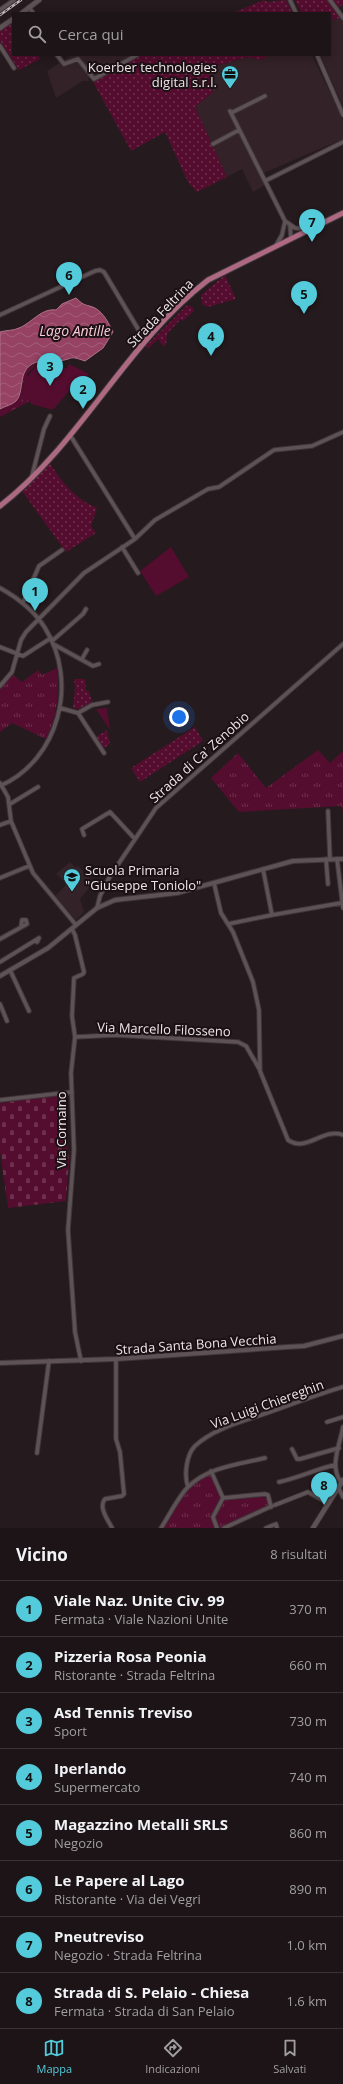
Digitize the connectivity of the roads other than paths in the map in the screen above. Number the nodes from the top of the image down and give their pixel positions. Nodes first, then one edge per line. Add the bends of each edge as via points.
1 (14, 0) edge
2 (39, 0) edge
3 (290, 0) edge
4 (330, 0) edge
5 (29, 7) junction
6 (0, 10) edge
7 (23, 12) edge
8 (32, 12) edge
9 (296, 12) edge
10 (343, 18) edge
11 (12, 20) edge
12 (0, 28) edge
13 (0, 46) edge
14 (58, 56) edge
15 (135, 56) edge
16 (317, 56) edge
17 (14, 68) dead end
18 (265, 96) dead end
19 (343, 115) edge
20 (240, 130) junction
21 (343, 142) edge
22 (213, 144) dead end
23 (265, 181) junction
24 (343, 213) edge
25 (285, 221) junction
26 (290, 226) junction
27 (284, 229) junction
28 (311, 229) junction
29 (292, 239) junction
30 (274, 247) junction
31 (0, 315) edge
32 (149, 337) junction
33 (50, 416) dead end
34 (343, 432) edge
35 (69, 434) junction
36 (32, 478) junction
37 (0, 506) edge
38 (135, 539) junction
39 (122, 547) junction
40 (62, 550) dead end
41 (138, 573) dead end
42 (0, 588) edge
43 (23, 603) junction
44 (86, 609) dead end
45 (39, 619) junction
46 (52, 641) junction
47 (343, 644) edge
48 (0, 647) edge
49 (87, 650) dead end
50 (17, 655) junction
51 (82, 659) junction
52 (99, 664) dead end
53 (0, 686) edge
54 (108, 702) dead end
55 (60, 708) junction
56 (78, 713) junction
57 (104, 753) dead end
58 (0, 785) edge
59 (38, 787) dead end
60 (10, 804) junction
61 (328, 812) dead end
62 (11, 821) junction
63 (0, 825) edge
64 (84, 835) dead end
65 (135, 839) junction
66 (328, 859) junction
67 (337, 859) junction
68 (343, 859) edge
69 (29, 866) junction
70 (263, 869) junction
71 (0, 878) edge
72 (214, 883) junction
73 (328, 884) dead end
74 (341, 903) junction
75 (96, 908) junction
76 (343, 908) edge
77 (272, 915) junction
78 (228, 924) junction
79 (76, 925) junction
80 (21, 927) dead end
81 (72, 929) junction
82 (0, 939) edge
83 (34, 941) dead end
84 (0, 962) edge
85 (10, 970) junction
86 (0, 976) edge
87 (0, 1004) edge
88 (30, 1010) dead end
89 (7, 1021) dead end
90 (75, 1037) junction
91 (260, 1071) junction
92 (72, 1092) junction
93 (0, 1100) edge
94 (343, 1134) edge
95 (343, 1336) edge
96 (116, 1359) junction
97 (82, 1361) junction
98 (49, 1362) junction
99 (0, 1363) edge
100 (343, 1387) edge
101 (343, 1417) edge
102 (327, 1422) dead end
103 (343, 1428) edge
104 (338, 1448) junction
105 (292, 1449) dead end
106 (38, 1453) dead end
107 (266, 1458) dead end
108 (335, 1466) junction
109 (211, 1471) junction
110 (342, 1481) edge
111 (279, 1482) dead end
112 (188, 1487) junction
113 (338, 1487) junction
114 (343, 1497) edge
115 (222, 1498) junction
116 (328, 1503) junction
117 (273, 1506) junction
118 (277, 1526) edge
119 (112, 1528) edge
120 (161, 1528) edge
121 (217, 1528) edge
122 (224, 1528) edge
123 (266, 1528) edge
124 (314, 1528) edge

1 - 6 street
2 - 5 main road
3 - 9 street
4 - 10 street
5 - 7 main road
5 - 8 street
11 - 12 main road
13 - 17 street
14 - 15 street via 64,64 78,59 94,79
16 - 19 street
18 - 20 street via 231,112
20 - 22 street
20 - 23 street
21 - 23 street
23 - 25 street
24 - 28 main road, Strada Feltrina
25 - 26 street
25 - 27 street
26 - 28 street
26 - 29 street
27 - 29 street
27 - 30 street
28 - 29 main road, Strada Feltrina
29 - 30 main road, Strada Feltrina
30 - 32 main road, Strada Feltrina via 208,280 190,294
31 - 32 street via 100,270 104,272 141,334
32 - 35 main road, Strada Feltrina
33 - 36 street via 44,429
34 - 38 street via 312,446 274,450 219,487 208,489 155,520
35 - 36 main road, Strada Feltrina
35 - 38 street
36 - 37 main road, Strada Feltrina
38 - 39 street
39 - 41 street
39 - 45 street via 84,573
40 - 43 street via 39,566
42 - 43 street
43 - 45 street
44 - 46 street
45 - 46 street
45 - 50 street via 24,636
46 - 50 street via 24,655
46 - 51 street
46 - 55 street via 61,674
47 - 65 street, Strada di Ca' Zenobio via 156,808
48 - 50 street
49 - 51 street
50 - 53 street via 12,672
51 - 52 street via 93,666
54 - 56 street via 92,705
55 - 56 street
55 - 58 street via 54,729 41,754 24,772
56 - 57 street
58 - 60 street
59 - 60 street
60 - 62 street
61 - 66 street
62 - 63 street
62 - 69 street
64 - 65 street via 82,829 110,812
65 - 75 street, Strada di Ca' Zenobio via 109,878
66 - 67 street
66 - 70 street via 293,861
66 - 73 street
67 - 68 street
67 - 74 street
69 - 71 street
69 - 79 street
70 - 72 street
70 - 77 street
72 - 75 street via 177,893 123,898
72 - 78 street via 221,913
74 - 76 street
74 - 77 street
75 - 79 street
77 - 78 street
78 - 91 street via 253,982 258,1010
79 - 81 street
80 - 82 street
81 - 85 street via 48,948
81 - 90 street, Via Cornaino via 84,972 74,978 72,1016
83 - 84 street
85 - 86 street
85 - 88 street
87 - 89 street
90 - 91 street, Via Marcello Filosseno via 116,1035 238,1042 246,1046
90 - 92 street, Via Cornaino via 71,1073
91 - 94 street, Via Marcello Filosseno via 290,1141 302,1144 332,1134
92 - 93 street
92 - 97 street, Via Cornaino via 74,1150 68,1230 75,1332
95 - 96 street, Strada Santa Bona Vecchia via 298,1346
96 - 97 street, Strada Santa Bona Vecchia
96 - 119 street via 116,1439 120,1452 123,1495 105,1499 102,1505
97 - 98 street, Strada Santa Bona Vecchia
98 - 99 street, Strada Santa Bona Vecchia
98 - 106 street
100 - 112 street, Via Luigi Chiereghin via 230,1426 209,1436 194,1447 189,1456 186,1482
101 - 102 street
103 - 104 street
104 - 105 street via 300,1459 296,1459
104 - 108 street
107 - 109 street
108 - 110 street
108 - 111 street
109 - 112 street
109 - 115 street
110 - 113 main road
112 - 120 street
113 - 114 street
113 - 116 main road
115 - 117 street via 265,1494
115 - 121 street via 213,1517
116 - 117 street via 308,1492
116 - 124 main road
117 - 122 street
118 - 123 street

